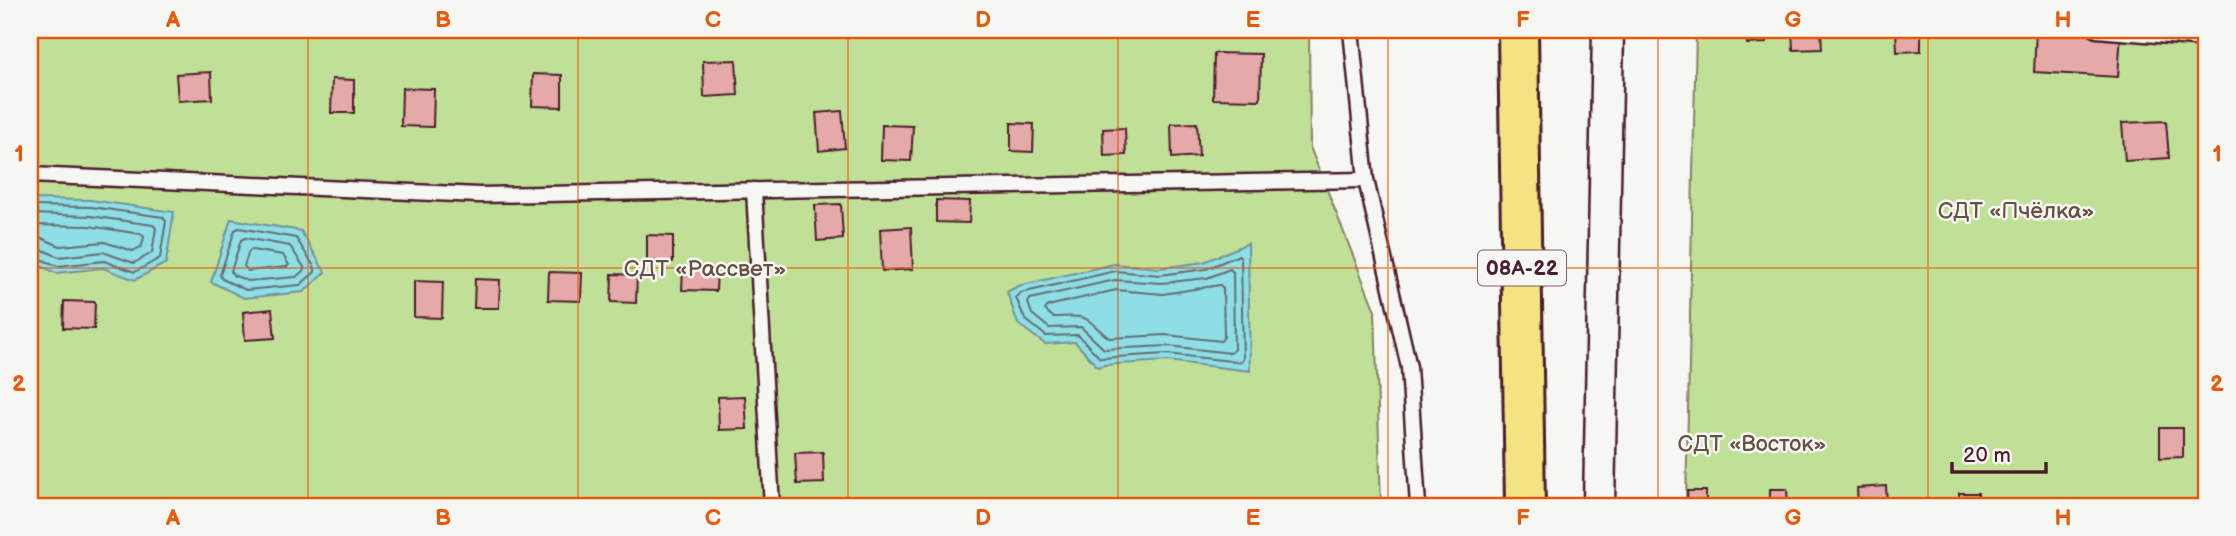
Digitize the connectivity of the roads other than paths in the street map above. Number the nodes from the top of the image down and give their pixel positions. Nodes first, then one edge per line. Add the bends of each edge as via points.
1 (1351, 30) edge
2 (1518, 30) edge
3 (1608, 30) edge
4 (2097, 30) edge
5 (2206, 39) edge
6 (30, 175) edge
7 (1366, 180) junction
8 (754, 190) junction
9 (772, 506) edge
10 (1418, 506) edge
11 (1525, 506) edge
12 (1599, 506) edge

1 - 7 lane
2 - 11 highway, 08А-22
3 - 12 street
4 - 5 lane
6 - 8 lane via 479,195
7 - 8 lane
7 - 10 lane via 1409,368
8 - 9 lane

